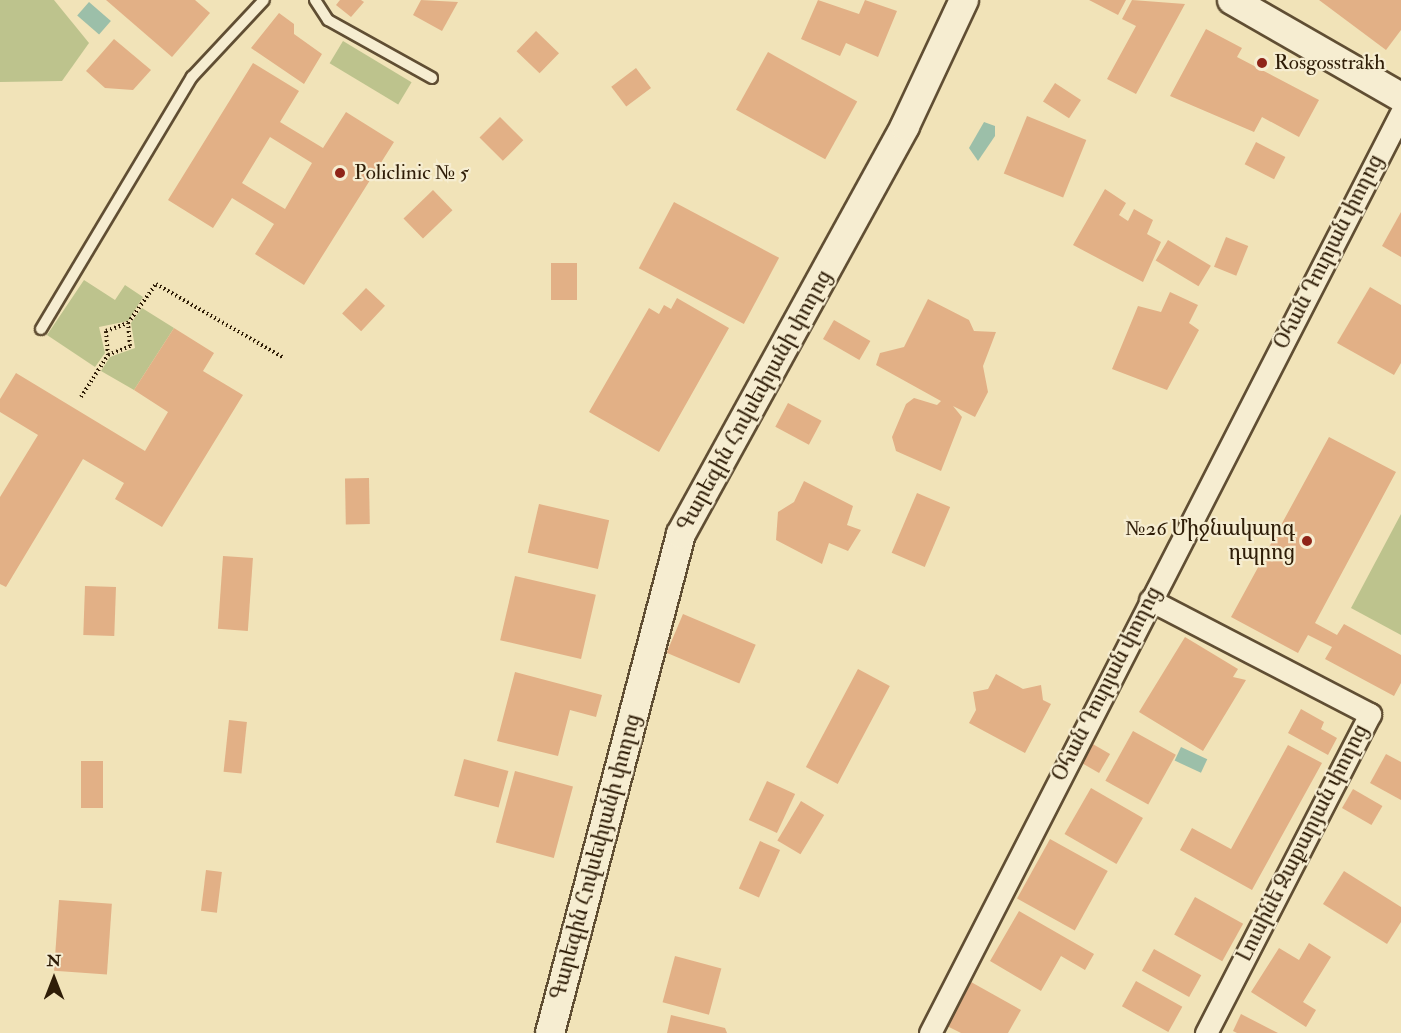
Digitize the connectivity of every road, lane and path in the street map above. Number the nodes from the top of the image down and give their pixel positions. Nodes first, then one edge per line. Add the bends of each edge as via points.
1 (264, 0) edge
2 (315, 0) edge
3 (964, 0) edge
4 (1232, 0) edge
5 (432, 78) dead end
6 (1401, 97) edge
7 (1401, 112) edge
8 (128, 323) junction
9 (41, 329) dead end
10 (108, 355) junction
11 (284, 358) dead end
12 (81, 398) dead end
13 (1150, 600) junction
14 (550, 1033) edge
15 (930, 1033) edge
16 (1206, 1033) edge

1 - 9 lane via 192,77
2 - 5 lane via 328,20
3 - 14 main road, Գարեգին Հովսեփյանի փողոց via 905,126 681,534
4 - 6 main road
7 - 13 street, Օհան Դուրյան փողոց
8 - 10 path via 130,346
8 - 10 path via 106,331
8 - 11 path via 156,284
10 - 12 path
13 - 15 street, Օհան Դուրյան փողոց
13 - 16 street, Լուսինե Զաքարյան փողոց via 1370,714

